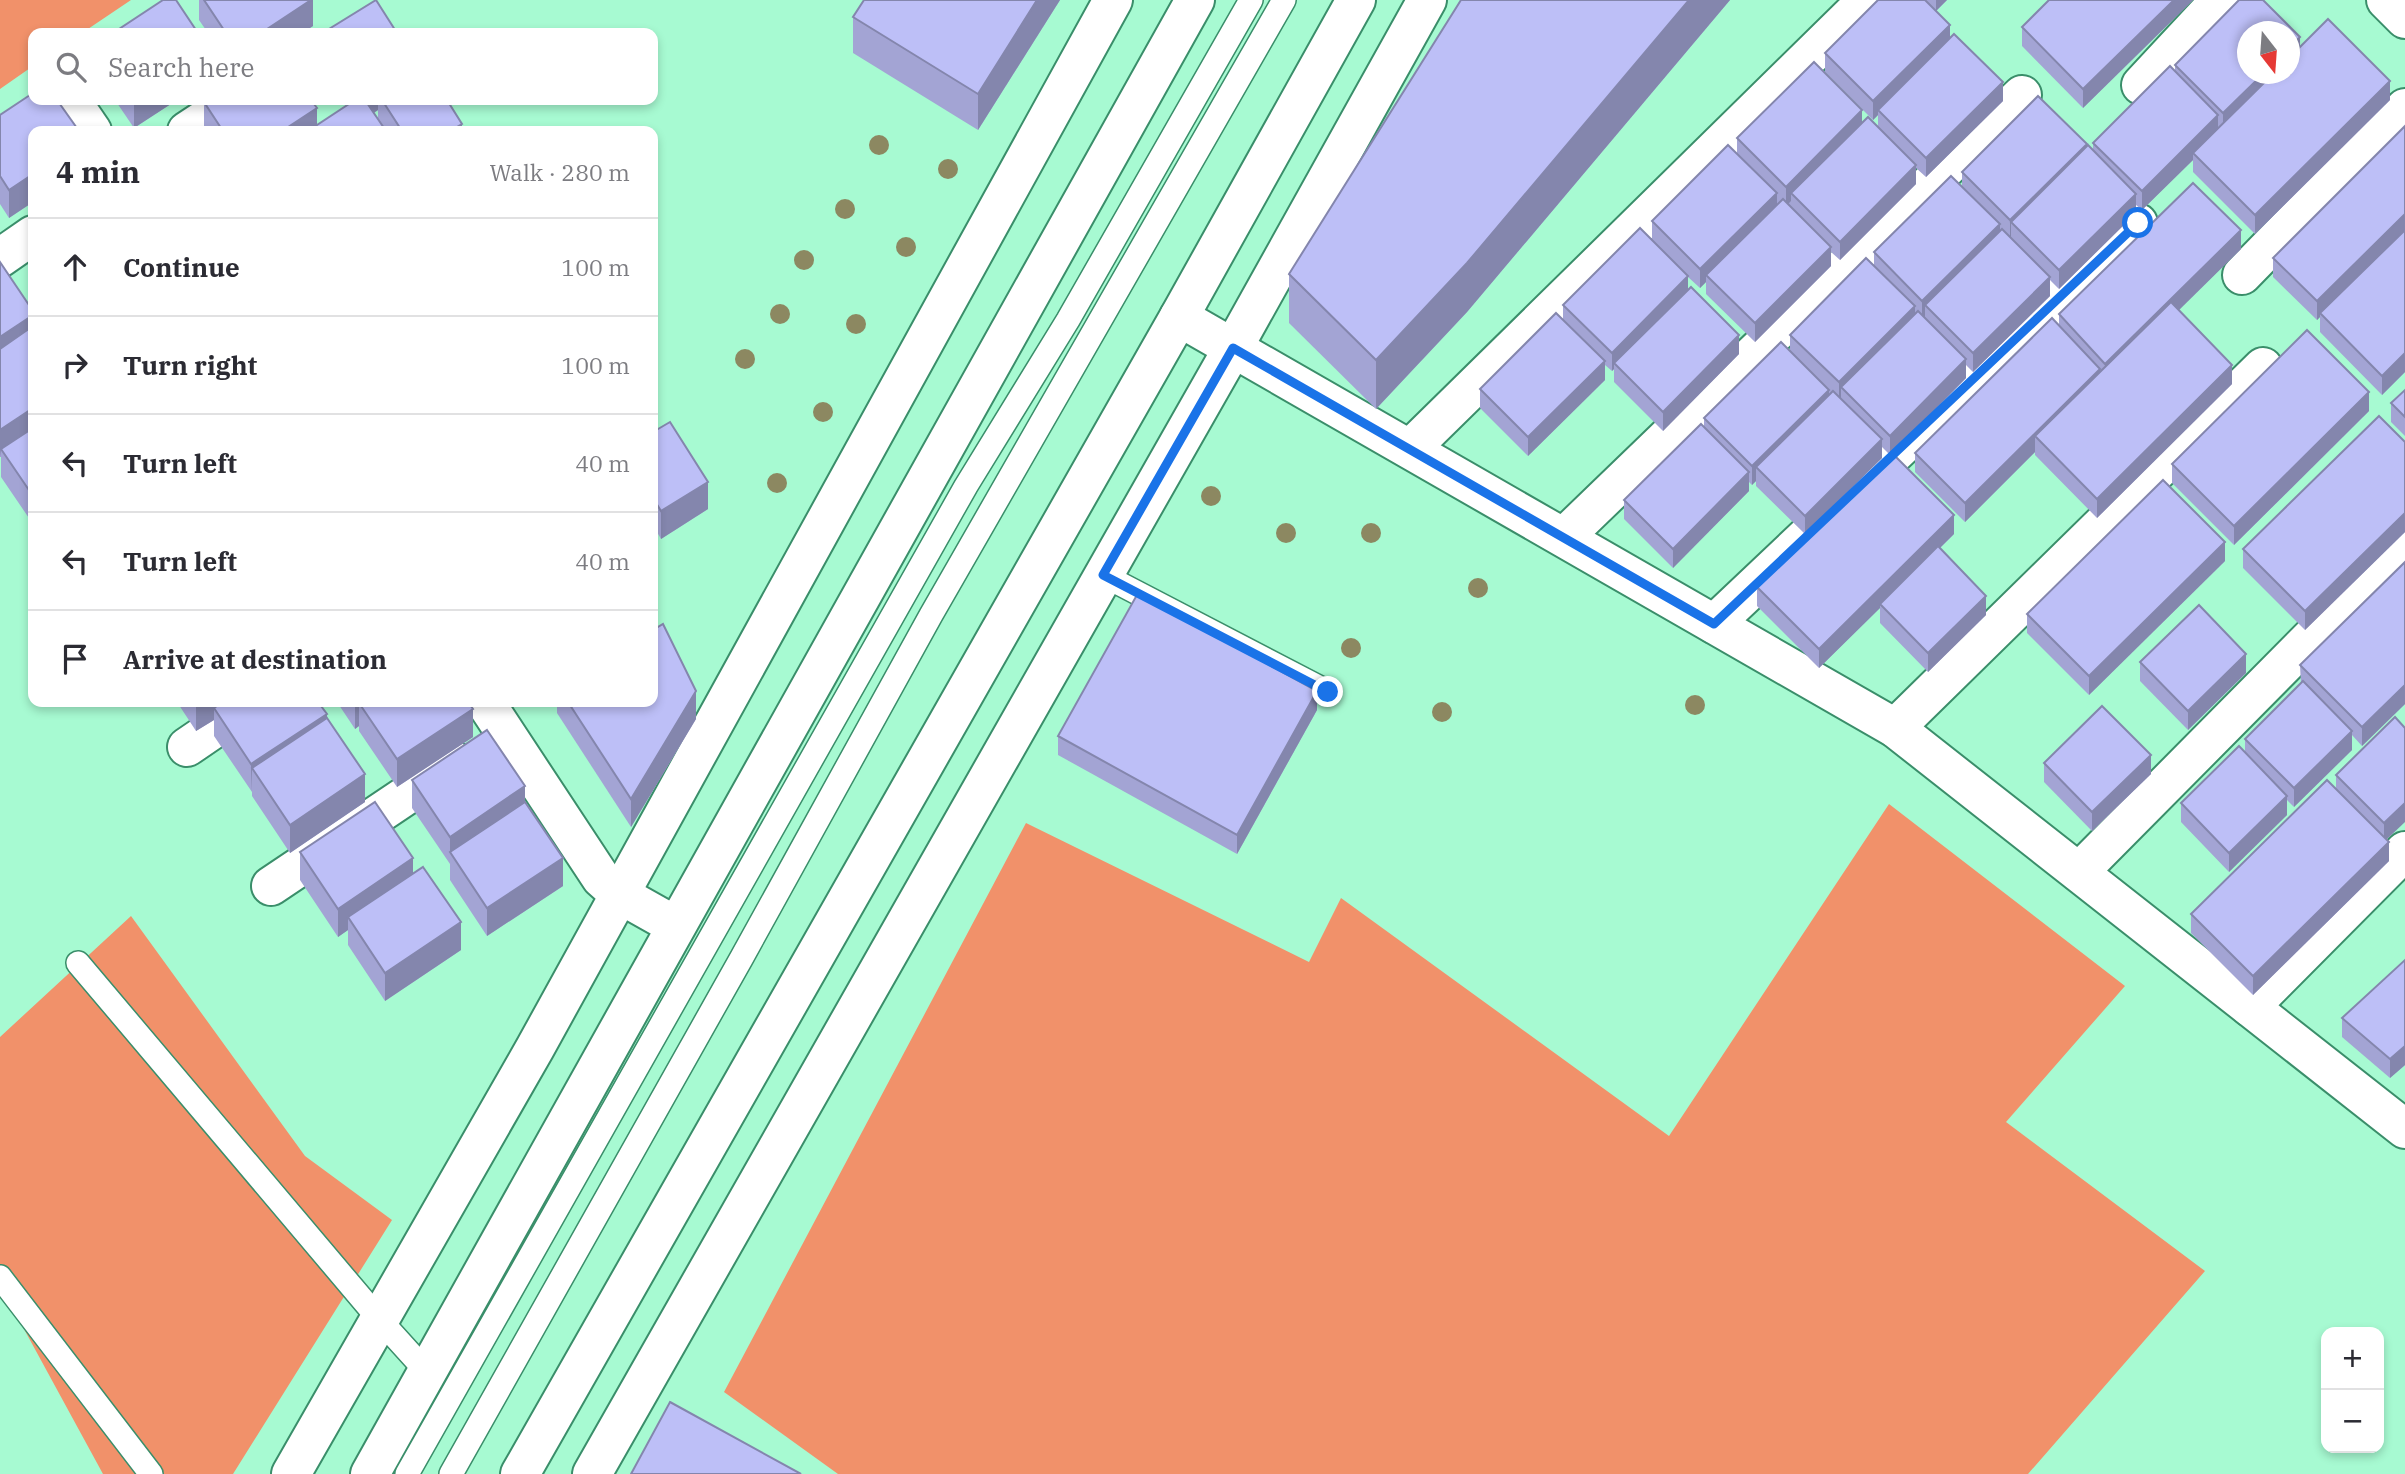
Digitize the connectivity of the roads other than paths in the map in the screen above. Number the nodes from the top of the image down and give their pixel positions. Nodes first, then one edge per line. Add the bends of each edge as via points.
1 (1113, 0) edge
2 (1195, 0) edge
3 (1251, 0) edge
4 (1284, 0) edge
5 (1356, 0) edge
6 (1427, 0) edge
7 (1867, 0) edge
8 (2220, 0) edge
9 (2386, 0) edge
10 (2405, 19) edge
11 (2141, 85) dead end
12 (2022, 95) dead end
13 (226, 105) edge
14 (2405, 108) edge
15 (195, 126) edge
16 (2138, 223) dead end
17 (28, 238) edge
18 (0, 258) edge
19 (2242, 275) dead end
20 (1180, 317) junction
21 (1233, 348) junction
22 (2263, 368) dead end
23 (1410, 449) junction
24 (1564, 537) junction
25 (2405, 543) edge
26 (1103, 575) junction
27 (1714, 624) junction
28 (1328, 692) dead end
29 (246, 707) edge
30 (494, 715) edge
31 (1895, 728) junction
32 (187, 747) dead end
33 (2401, 864) edge
34 (2078, 872) junction
35 (271, 886) dead end
36 (619, 894) junction
37 (676, 926) junction
38 (78, 963) dead end
39 (2250, 1007) junction
40 (2405, 1129) edge
41 (0, 1277) edge
42 (379, 1319) junction
43 (427, 1373) junction
44 (151, 1474) edge
45 (291, 1474) edge
46 (370, 1474) edge
47 (407, 1474) edge
48 (451, 1474) edge
49 (520, 1474) edge
50 (592, 1474) edge

1 - 36 street
2 - 37 street
3 - 47 lane via 1068,320 959,498
4 - 48 lane via 931,615
5 - 20 street
6 - 21 street
7 - 23 street
8 - 11 street
9 - 10 street
12 - 24 street
13 - 15 street
14 - 19 street
16 - 27 street
17 - 18 street
20 - 21 street
20 - 49 street
21 - 23 street
21 - 26 street
22 - 31 street
23 - 24 street
24 - 27 street
25 - 34 street
26 - 28 lane
26 - 50 street
27 - 31 street
29 - 32 street
30 - 35 street
30 - 36 street via 590,863
31 - 34 street
33 - 39 street
34 - 39 street
36 - 37 street
36 - 42 street
37 - 43 street
38 - 42 lane
39 - 40 street
41 - 44 lane
42 - 43 lane
42 - 45 street
43 - 46 street

